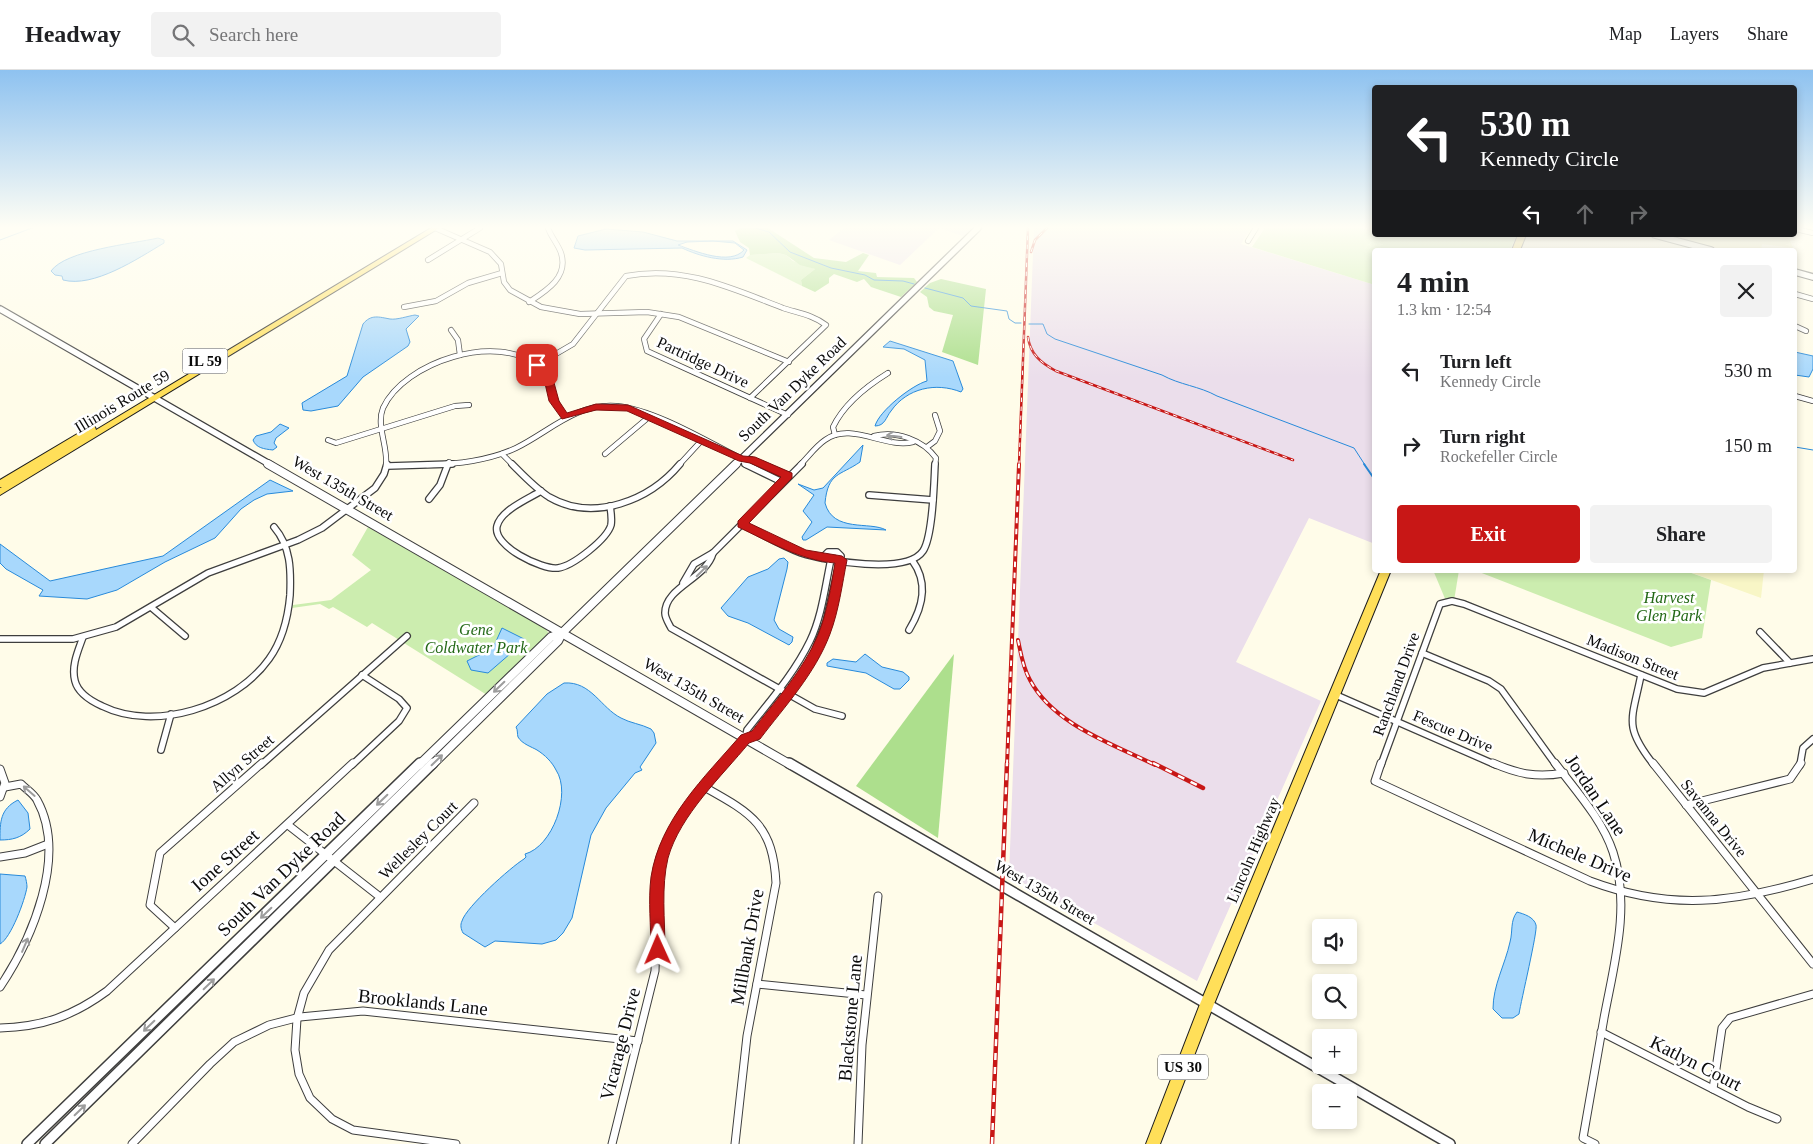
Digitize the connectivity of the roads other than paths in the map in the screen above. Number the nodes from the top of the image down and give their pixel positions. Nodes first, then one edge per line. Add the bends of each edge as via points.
1 (345, 278) edge
2 (354, 278) edge
3 (485, 278) edge
4 (503, 278) edge
5 (558, 278) edge
6 (624, 278) edge
7 (701, 278) edge
8 (927, 278) edge
9 (1797, 295) edge
10 (1813, 299) edge
11 (309, 300) junction
12 (529, 302) junction
13 (404, 307) dead end
14 (0, 309) edge
15 (302, 310) junction
16 (595, 314) junction
17 (661, 314) junction
18 (1797, 327) edge
19 (451, 330) dead end
20 (1806, 331) dead end
21 (460, 355) junction
22 (789, 362) junction
23 (537, 365) junction
24 (888, 372) dead end
25 (152, 397) junction
26 (1797, 397) edge
27 (750, 398) junction
28 (1813, 401) edge
29 (469, 405) dead end
30 (788, 415) junction
31 (935, 415) dead end
32 (650, 416) junction
33 (565, 417) junction
34 (382, 430) junction
35 (835, 435) junction
36 (328, 440) dead end
37 (702, 440) junction
38 (927, 448) junction
39 (502, 454) junction
40 (605, 454) dead end
41 (742, 459) junction
42 (449, 462) junction
43 (388, 466) junction
44 (788, 476) junction
45 (782, 482) junction
46 (0, 484) edge
47 (541, 491) junction
48 (0, 492) edge
49 (869, 496) dead end
50 (430, 499) dead end
51 (932, 500) junction
52 (610, 506) junction
53 (348, 509) junction
54 (742, 524) junction
55 (274, 527) dead end
56 (286, 544) junction
57 (713, 553) junction
58 (822, 558) junction
59 (831, 559) junction
60 (842, 560) junction
61 (912, 560) junction
62 (1385, 573) edge
63 (683, 583) junction
64 (824, 597) junction
65 (834, 597) junction
66 (1446, 601) joint
67 (152, 608) junction
68 (818, 621) junction
69 (828, 623) junction
70 (909, 630) dead end
71 (1760, 632) dead end
72 (562, 633) junction
73 (185, 636) dead end
74 (407, 636) dead end
75 (83, 637) junction
76 (0, 639) edge
77 (804, 653) junction
78 (1422, 653) junction
79 (814, 656) junction
80 (1813, 659) edge
81 (1790, 664) junction
82 (1641, 675) junction
83 (362, 676) junction
84 (780, 690) junction
85 (789, 695) junction
86 (1336, 695) junction
87 (171, 714) junction
88 (842, 716) dead end
89 (1398, 722) junction
90 (745, 739) junction
91 (1813, 739) edge
92 (161, 750) dead end
93 (0, 769) edge
94 (1564, 774) junction
95 (1375, 781) joint
96 (5, 786) junction
97 (706, 788) junction
98 (0, 797) edge
99 (474, 803) dead end
100 (1686, 806) junction
101 (288, 825) junction
102 (48, 844) junction
103 (0, 857) edge
104 (331, 857) junction
105 (1813, 879) edge
106 (1621, 893) junction
107 (1758, 895) junction
108 (878, 896) dead end
109 (380, 897) junction
110 (175, 928) junction
111 (1813, 964) edge
112 (757, 984) junction
113 (0, 987) edge
114 (1813, 994) edge
115 (866, 995) junction
116 (1207, 1004) junction
117 (297, 1019) junction
118 (0, 1028) edge
119 (1601, 1032) junction
120 (638, 1041) junction
121 (1713, 1089) junction
122 (1777, 1119) dead end
123 (137, 1142) edge
124 (27, 1144) edge
125 (45, 1144) edge
126 (456, 1144) edge
127 (612, 1144) edge
128 (735, 1144) edge
129 (858, 1144) edge
130 (1153, 1144) edge
131 (1450, 1144) edge
132 (1595, 1144) edge

1 - 11 main road, Illinois Route 59 / IL 59
2 - 15 main road, Illinois Route 59 / IL 59
3 - 13 street via 468,283 436,301
4 - 12 street via 510,290
5 - 12 street
6 - 16 street
7 - 22 street via 824,323 825,328
8 - 30 street, South Van Dyke Road
9 - 10 street
11 - 15 main road
11 - 25 main road, Illinois Route 59 / IL 59
12 - 16 street via 553,310
14 - 25 street, West 135th Street
15 - 25 main road, Illinois Route 59 / IL 59
16 - 17 street
16 - 23 street via 573,344
17 - 22 street via 693,322
17 - 27 street, Partridge Drive via 644,339 646,351
18 - 20 street
19 - 21 street via 458,340
21 - 23 street via 500,352 522,357
21 - 34 street via 431,364 398,386 383,407
22 - 27 street
23 - 33 street via 548,379 554,401
24 - 35 street via 874,381 838,417 833,427
25 - 46 main road, Illinois Route 59 / IL 59
25 - 48 main road, Illinois Route 59 / IL 59
25 - 53 street, West 135th Street
26 - 28 street
27 - 30 street, Partridge Drive
29 - 34 street via 455,406
30 - 41 street, South Van Dyke Road
31 - 38 street via 940,430
32 - 33 street via 628,408 607,406
32 - 37 street
32 - 40 street
33 - 39 street
34 - 36 street via 336,443
34 - 43 street
35 - 38 street via 874,436 887,442 913,442
35 - 44 street via 822,441
37 - 41 street
37 - 52 street via 662,483 633,500
38 - 51 street via 934,454 936,462
39 - 42 street
39 - 47 street
41 - 44 street via 751,459
41 - 45 street via 746,465
41 - 72 street, South Van Dyke Road
42 - 43 street
42 - 50 street via 440,485
43 - 53 street via 376,487
44 - 45 street
45 - 54 street
47 - 52 street via 558,502 570,505
47 - 52 street via 503,515 496,534 503,545 546,566 559,568 571,562 605,534 612,520
49 - 51 street
51 - 61 street via 927,544
53 - 56 street via 310,535
53 - 72 street, West 135th Street
54 - 57 street
54 - 58 street via 802,553
55 - 56 street
56 - 67 street via 194,580
56 - 87 street via 290,564 290,602 275,651 252,678 229,694 194,710
57 - 63 street via 695,564
63 -> 57 street via 691,581 706,567
58 - 59 street
58 - 60 street via 828,552 837,552
59 - 60 street
59 - 64 street, Vicarage Drive
60 - 61 street via 889,564
60 - 65 street, Vicarage Drive
61 - 70 street via 922,572 923,585 919,615
62 - 86 main road, Lincoln Highway / US 30
63 - 84 street via 665,609 671,628
64 - 65 street
64 - 68 street, Vicarage Drive
65 - 69 street, Vicarage Drive
66 - 78 street, Ranchland Drive via 1440,604
66 - 82 street, Madison Street via 1454,600
67 - 73 street
67 - 75 street via 114,628
68 - 69 street
68 - 77 street, Vicarage Drive
69 - 79 street, Vicarage Drive
71 - 81 street
72 - 90 street, West 135th Street
72 - 104 street, South Van Dyke Road via 557,643
74 - 83 street, Allyn Street
75 - 76 street via 66,640
75 - 87 street via 74,678 84,696 112,712 147,716
77 - 79 street
77 - 84 street, Vicarage Drive
78 - 89 street, Ranchland Drive
78 - 94 street, Jordan Lane via 1490,681 1501,690
79 - 85 street, Vicarage Drive
80 - 81 street, Madison Street
81 - 82 street, Madison Street via 1748,673 1704,693 1677,690
82 - 100 street, Savanna Drive via 1631,728 1633,736
83 - 101 street, Ione Street via 400,699 407,708 404,715
83 - 110 street, Allyn Street via 160,853 150,905
84 - 85 street
84 - 90 street, Vicarage Drive via 747,730
85 - 88 street via 815,709
85 - 90 street, Vicarage Drive via 756,735
86 - 89 street, Fescue Drive
86 - 116 main road, Lincoln Highway / US 30
87 - 92 street
89 - 94 street, Fescue Drive via 1510,771 1544,777
89 - 95 street, Ranchland Drive
90 - 97 street, Vicarage Drive
90 - 116 street, West 135th Street
91 - 100 street via 1803,748 1798,773 1790,779
93 - 96 street via 6,778
94 - 106 street, Jordan Lane via 1612,845
95 - 106 street, Michele Drive
96 - 98 street
102 -> 96 street via 44,810 35,796 21,784
97 - 112 street, Millbank Drive via 751,814 763,827 776,862 776,883
97 - 120 street, Vicarage Drive via 683,813 670,834 662,858 658,880 656,972
99 - 109 street, Wellesley Court
100 - 107 street, Savanna Drive
101 - 104 street
101 - 110 street, Ione Street
102 - 103 street via 25,853
113 -> 102 street via 22,952 30,932 44,881
104 - 109 street
104 -> 124 street, South Van Dyke Road
125 -> 104 street, South Van Dyke Road
105 - 107 street, Michele Drive
106 - 107 street, Michele Drive via 1681,901 1741,899
106 - 119 street, Jordan Lane via 1622,918
107 - 111 street, Savanna Drive
108 - 115 street, Blackstone Lane
109 - 117 street, Wellesley Court via 329,950 304,993
110 - 118 street, Ione Street via 87,1006 48,1024
112 - 115 street
112 - 128 street, Millbank Drive via 747,1036
114 - 121 street via 1730,1018 1722,1028
115 - 129 street, Blackstone Lane
116 - 130 main road, Lincoln Highway / US 30
116 - 131 street, West 135th Street
117 - 120 street, Brooklands Lane via 363,1011
117 - 123 street, Brooklands Lane via 266,1026 241,1038 218,1055
117 - 126 street, Wellesley Court via 295,1050 299,1074 310,1098 332,1119 353,1130
119 - 121 street, Katlyn Court
119 - 132 street, Jordan Lane via 1584,1138
120 - 127 street, Vicarage Drive
121 - 122 street, Katlyn Court

